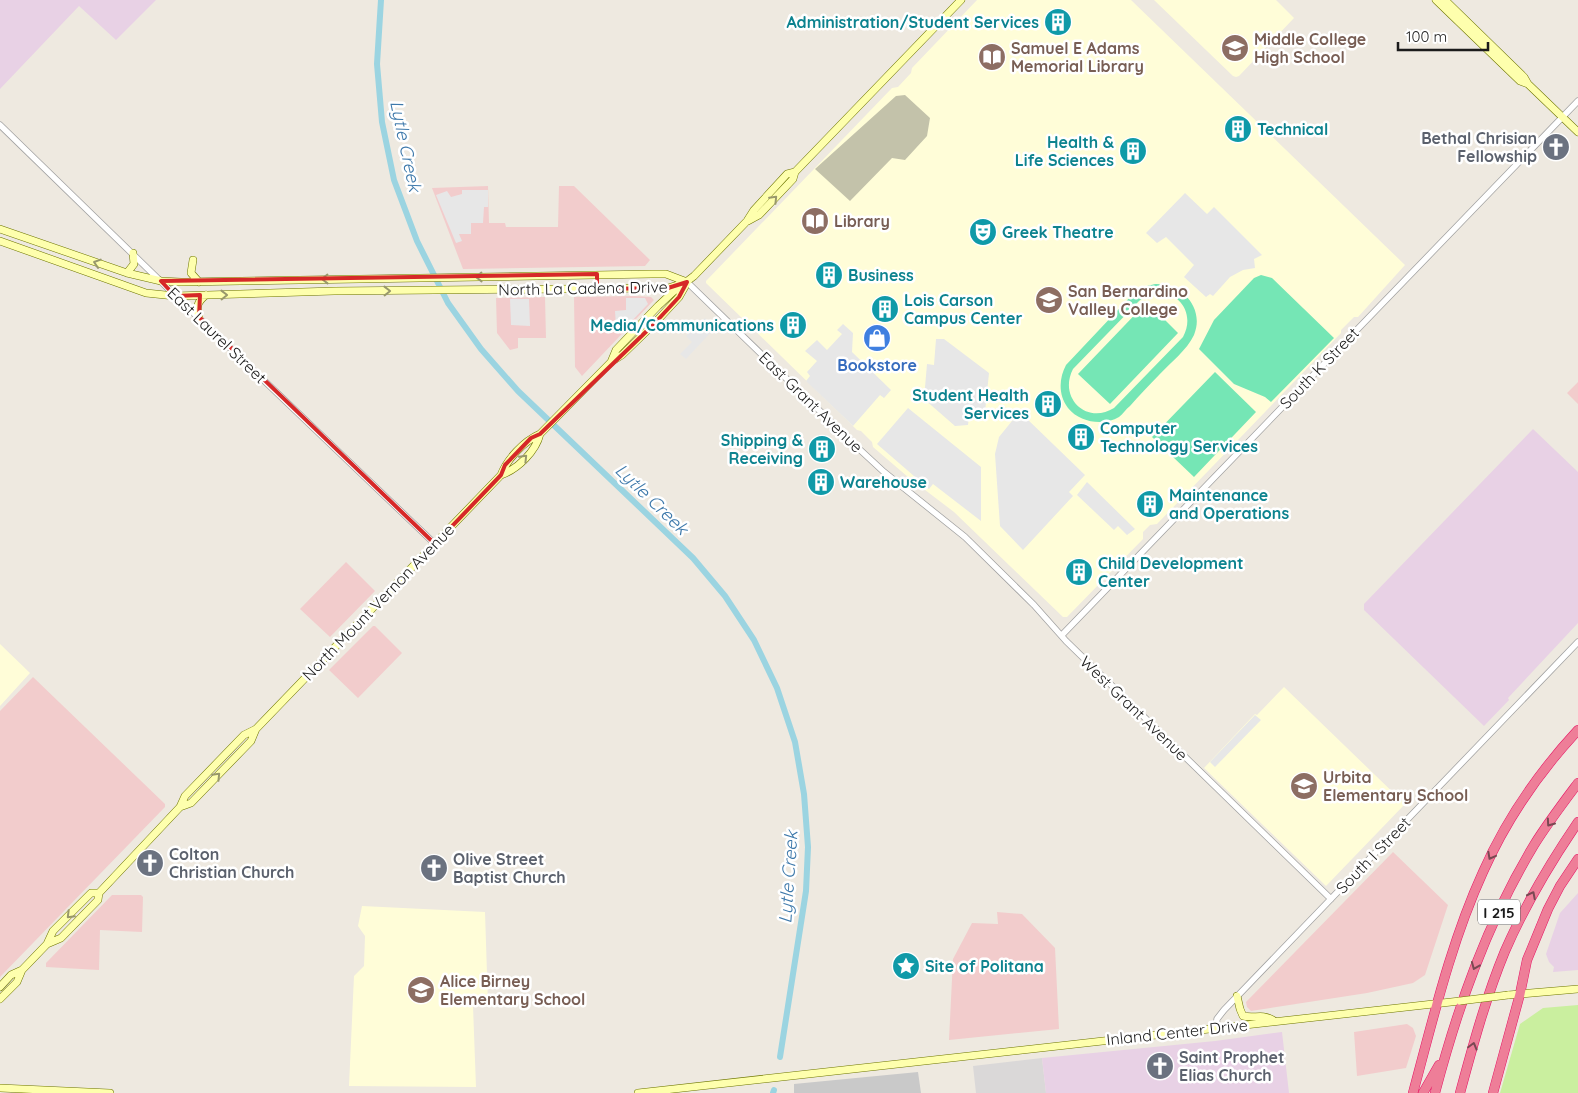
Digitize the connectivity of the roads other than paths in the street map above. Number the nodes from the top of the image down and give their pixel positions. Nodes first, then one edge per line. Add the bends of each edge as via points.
1 (961, 0) edge
2 (1436, 0) edge
3 (1445, 0) edge
4 (1528, 84) junction
5 (1578, 101) edge
6 (1562, 117) junction
7 (0, 125) edge
8 (1578, 132) edge
9 (0, 229) edge
10 (0, 242) edge
11 (133, 253) junction
12 (192, 260) dead end
13 (127, 273) junction
14 (597, 274) junction
15 (278, 280) junction
16 (160, 281) junction
17 (199, 282) junction
18 (687, 282) junction
19 (598, 289) junction
20 (278, 294) junction
21 (206, 295) junction
22 (176, 296) junction
23 (198, 317) junction
24 (940, 516) joint
25 (435, 544) junction
26 (1062, 635) junction
27 (1578, 642) edge
28 (1578, 730) edge
29 (1578, 738) edge
30 (1578, 783) edge
31 (1521, 804) junction
32 (1578, 822) edge
33 (1578, 859) edge
34 (1331, 900) junction
35 (22, 970) junction
36 (0, 987) edge
37 (1578, 989) edge
38 (1520, 994) junction
39 (1237, 996) junction
40 (0, 999) edge
41 (1443, 1002) junction
42 (1274, 1020) junction
43 (1216, 1028) junction
44 (1446, 1054) junction
45 (0, 1088) edge
46 (110, 1093) edge
47 (638, 1093) edge
48 (1413, 1093) edge
49 (1423, 1093) edge
50 (1436, 1093) edge
51 (1460, 1093) edge
52 (1493, 1093) edge

1 - 18 main road, North Mount Vernon Avenue via 795,172 787,174 747,221
2 - 4 main road via 1520,81
3 - 4 main road
4 - 6 main road
5 - 6 street, South K Street
6 - 8 main road
6 - 26 street, South K Street
7 - 11 street, East Laurel Street
13 -> 9 main road, North La Cadena Drive
10 - 22 main road, North La Cadena Drive via 146,293
11 - 13 main road via 134,264
11 - 16 street, East Laurel Street
12 - 17 main road via 191,273
13 - 16 main road, North La Cadena Drive
14 -> 15 main road, North La Cadena Drive
14 - 18 main road, North La Cadena Drive via 666,274
14 - 19 main road
15 - 17 main road, North La Cadena Drive
15 - 20 main road
16 - 17 main road, North La Cadena Drive
16 - 22 street, East Laurel Street
18 - 19 main road, North La Cadena Drive via 668,288
18 - 24 street, East Grant Avenue via 857,447
18 - 25 main road, North Mount Vernon Avenue via 679,297 653,325 622,356 611,362 540,434 531,438 505,465 501,475
20 -> 19 main road, North La Cadena Drive
21 -> 20 main road, North La Cadena Drive
21 - 22 main road, North La Cadena Drive
21 - 23 main road via 198,303
22 - 23 street, East Laurel Street
23 - 25 street, East Laurel Street
24 - 26 street, West Grant Avenue via 1034,604
25 - 35 main road, North Mount Vernon Avenue via 256,729 251,741 238,755 190,803 180,807 99,893 98,900 61,938 47,944
26 - 34 street, West Grant Avenue
27 - 34 street, South I Street
28 - 31 highway via 1550,762
29 - 31 highway
30 -> 44 highway, I 215 via 1534,845 1503,903 1466,989
31 -> 41 highway via 1470,901 1457,939
51 -> 32 highway, I 215 via 1477,1030 1505,952 1535,889
33 - 38 highway via 1560,886 1536,936
34 - 39 street, South I Street
35 - 36 main road, North Mount Vernon Avenue via 11,975
35 - 40 main road, North Mount Vernon Avenue via 17,982
37 - 38 main road, Inland Center Drive
38 - 41 main road, Inland Center Drive, bridge
38 - 52 highway
39 - 42 main road via 1244,1016 1264,1015
39 - 43 street, South I Street via 1218,1017
41 - 42 main road, Inland Center Drive
41 - 48 highway via 1431,1022
42 - 43 main road, Inland Center Drive
43 - 47 main road, Inland Center Drive
44 - 49 highway
44 - 50 highway, I 215
45 - 46 main road

